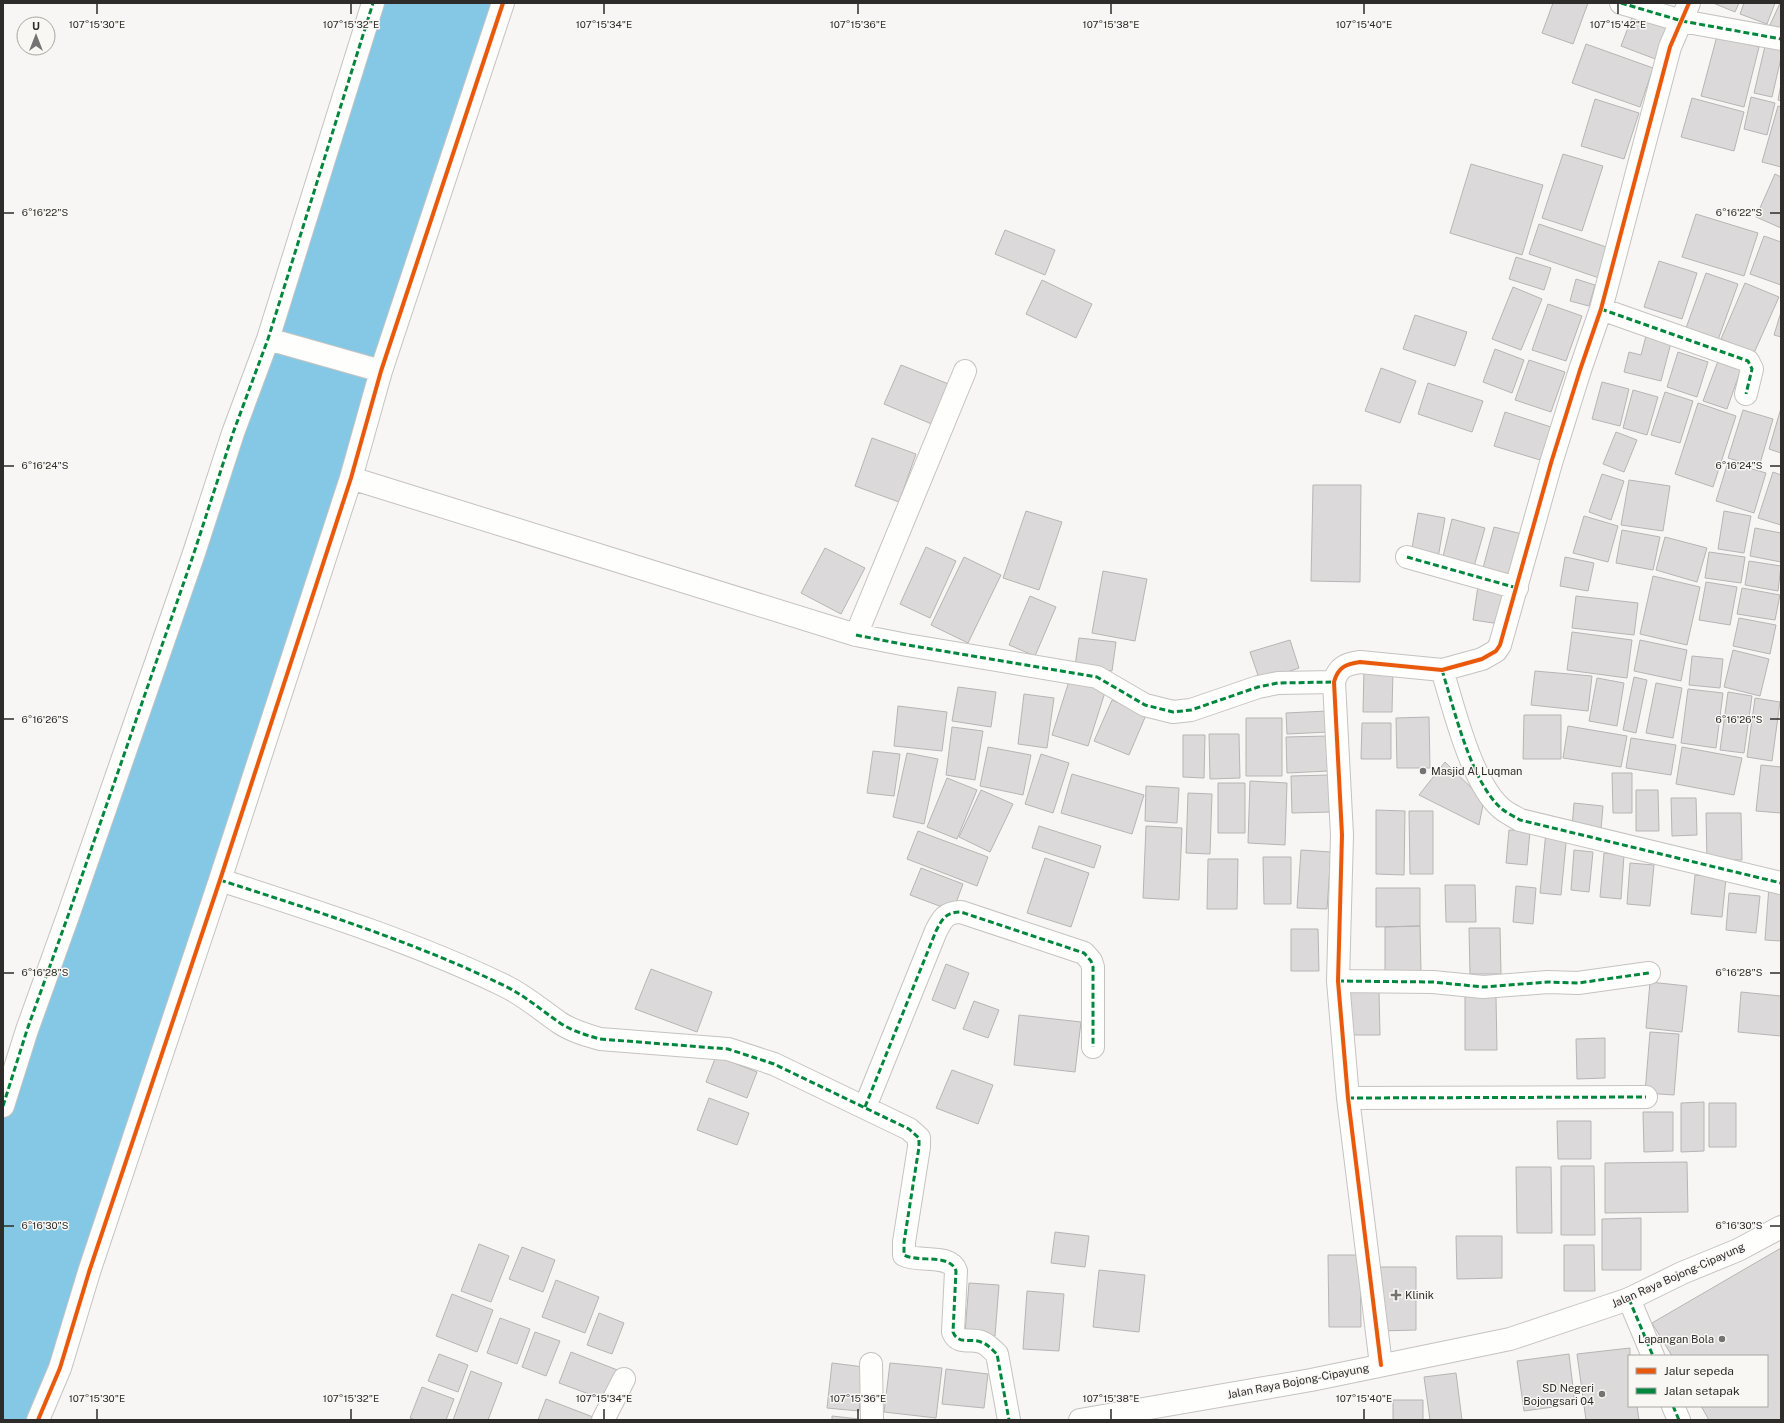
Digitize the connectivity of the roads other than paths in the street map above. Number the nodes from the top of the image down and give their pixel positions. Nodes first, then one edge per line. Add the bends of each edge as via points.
1 (373, 3) edge
2 (503, 3) edge
3 (1621, 3) edge
4 (1686, 12) edge
5 (1781, 39) edge
6 (1601, 308) junction
7 (275, 340) junction
8 (373, 368) junction
9 (965, 372) dead end
10 (1746, 394) dead end
11 (351, 478) junction
12 (1407, 558) dead end
13 (1517, 588) junction
14 (856, 635) junction
15 (1442, 670) junction
16 (1334, 682) junction
17 (220, 880) junction
18 (1781, 883) edge
19 (1649, 973) dead end
20 (1338, 981) junction
21 (1092, 1047) dead end
22 (1646, 1097) dead end
23 (1348, 1098) junction
24 (3, 1106) edge
25 (865, 1107) junction
26 (1781, 1227) edge
27 (1629, 1299) junction
28 (1653, 1355) edge
29 (871, 1364) dead end
30 (1381, 1365) junction
31 (624, 1379) dead end
32 (1674, 1407) edge
33 (38, 1420) edge
34 (603, 1420) edge
35 (872, 1420) edge
36 (1009, 1420) edge
37 (1080, 1420) edge
38 (1679, 1420) edge

1 - 7 street
2 - 8 street
3 - 4 street
4 - 5 street
4 - 6 street via 1670,47
6 - 10 street via 1748,361 1752,369
6 - 13 street via 1554,456
7 - 8 street
7 - 24 street via 234,433
8 - 11 street
9 - 14 street
11 - 14 street
11 - 17 street
12 - 13 street
13 - 15 street via 1496,651 1482,659
14 - 16 street via 907,646 1097,677 1145,705 1173,712 1191,710 1278,683
15 - 16 street via 1360,662 1341,668
15 - 18 street via 1471,762 1502,809 1520,820
16 - 20 street via 1342,835
17 - 25 street via 344,920 505,986 533,1002 561,1024 581,1034 600,1039 728,1049 774,1064
17 - 33 street via 89,1272 60,1368
19 - 20 street via 1578,983 1484,986 1433,982
20 - 23 street
21 - 25 street via 1093,967 1091,960 1084,953 961,912 952,912 946,915 936,931
22 - 23 street
23 - 30 street
25 - 36 street via 909,1129 919,1138 904,1255 916,1259 948,1261 954,1265 955,1338 981,1342 997,1354
26 - 27 street, Jalan Raya Bojong-Cipayung via 1738,1250
27 - 28 street
27 - 30 street, Jalan Raya Bojong-Cipayung via 1510,1339
29 - 35 street
30 - 37 street, Jalan Raya Bojong-Cipayung via 1311,1380
31 - 34 street
32 - 38 street

